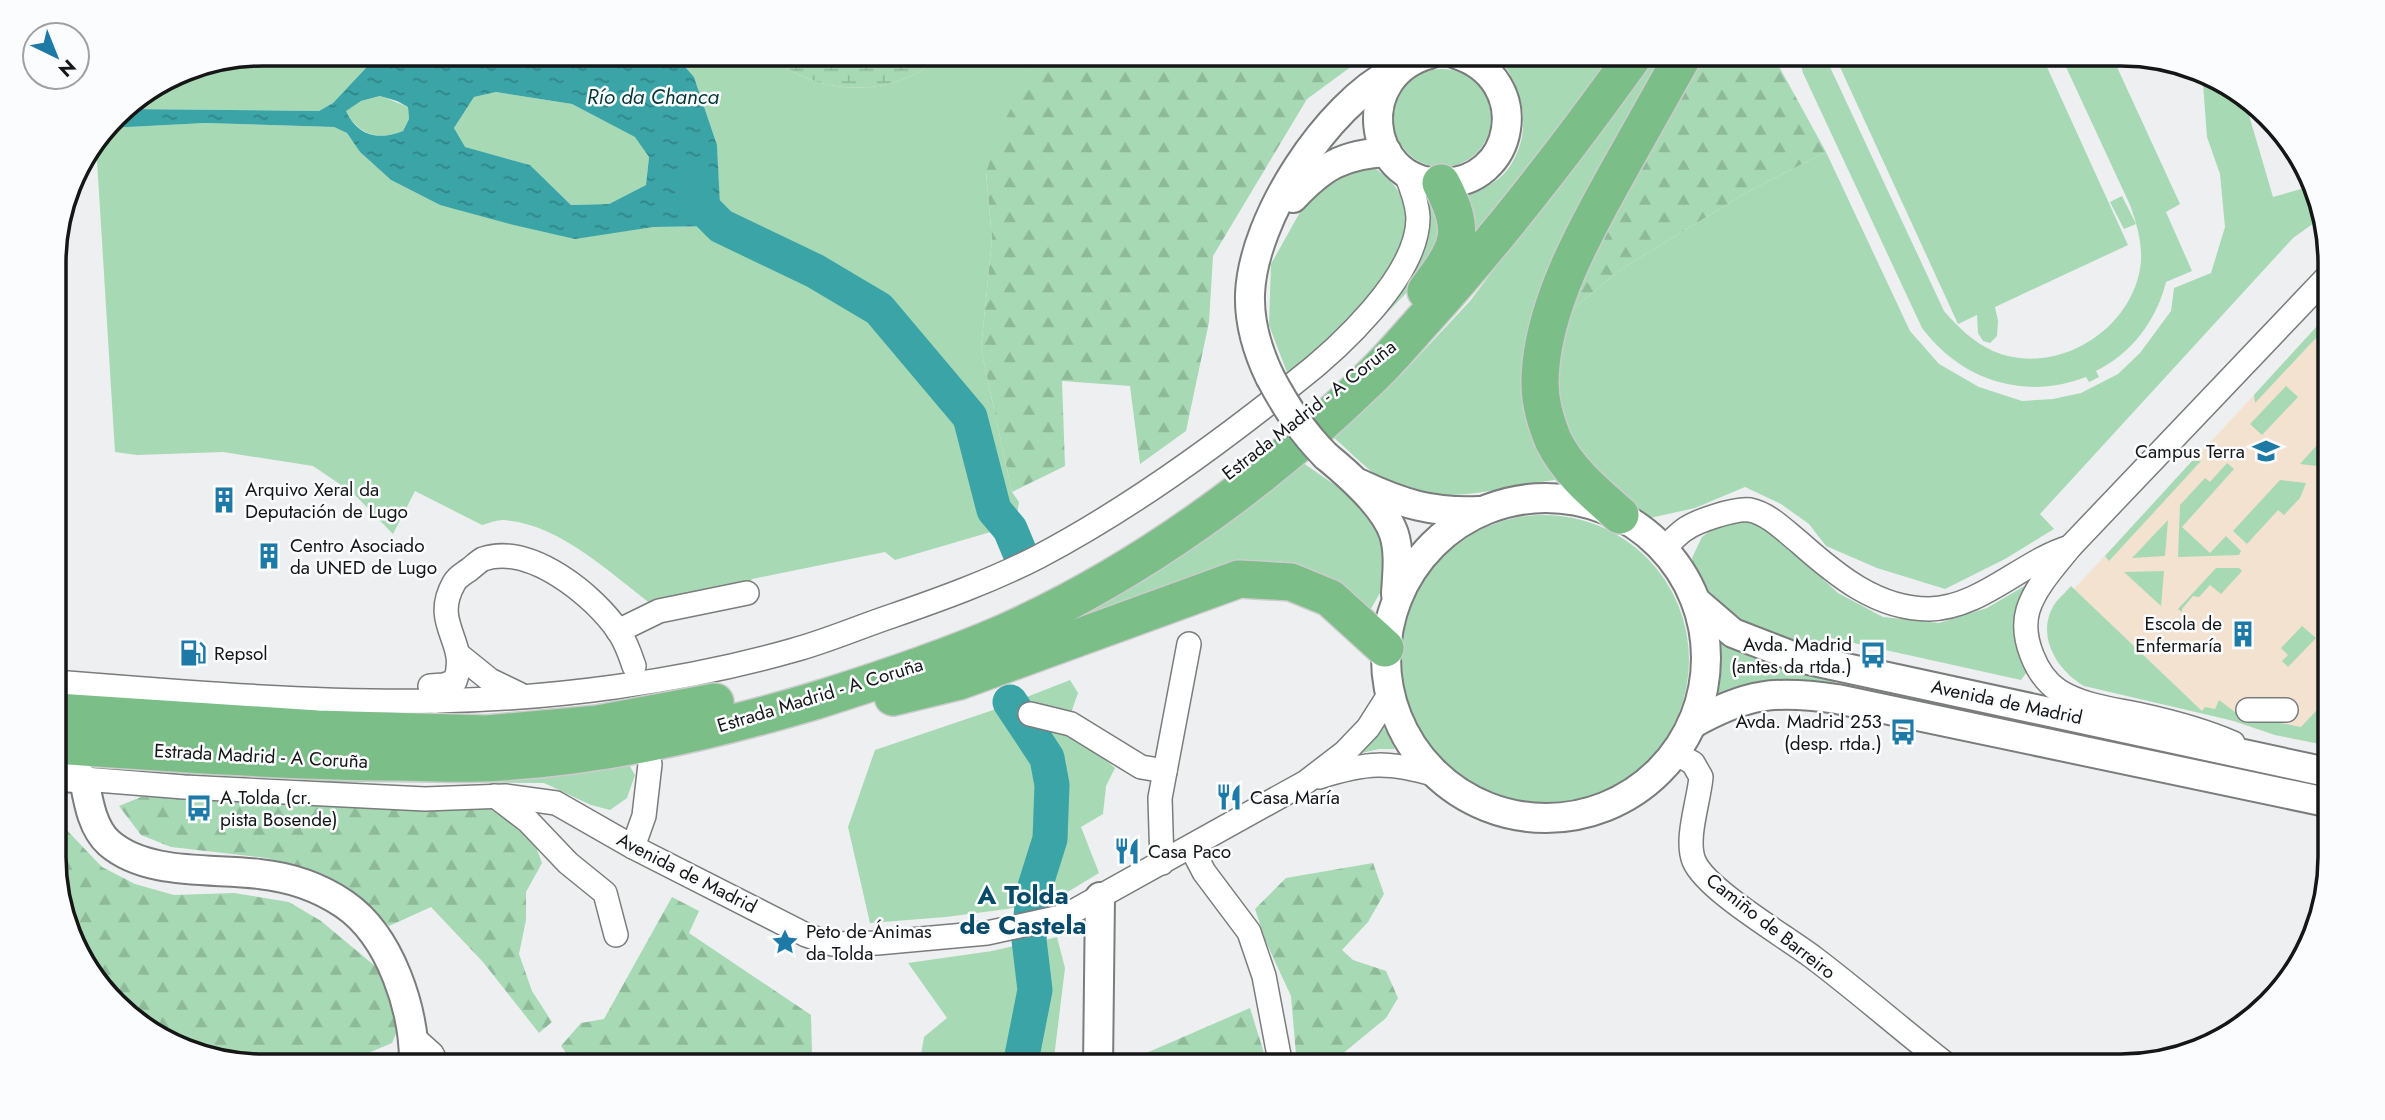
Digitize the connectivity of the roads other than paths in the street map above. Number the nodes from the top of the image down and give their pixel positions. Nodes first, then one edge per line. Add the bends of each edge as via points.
1 (1403, 66) edge
2 (1482, 66) edge
3 (1626, 66) edge
4 (1677, 66) edge
5 (1400, 68) junction
6 (1396, 162) junction
7 (1441, 183) junction
8 (1270, 223) junction
9 (2318, 287) edge
10 (1430, 313) junction
11 (1322, 401) junction
12 (1358, 482) junction
13 (1480, 511) junction
14 (1620, 515) junction
15 (2070, 547) junction
16 (1664, 548) junction
17 (747, 593) dead end
18 (1395, 602) junction
19 (1697, 602) junction
20 (618, 631) junction
21 (1189, 644) dead end
22 (1385, 648) junction
23 (459, 655) junction
24 (634, 666) dead end
25 (66, 683) edge
26 (1389, 695) junction
27 (522, 696) junction
28 (435, 701) junction
29 (2248, 710) dead end
30 (2286, 710) dead end
31 (66, 713) edge
32 (1030, 714) dead end
33 (1692, 724) junction
34 (66, 746) edge
35 (600, 751) junction
36 (1675, 753) junction
37 (2275, 761) junction
38 (650, 764) dead end
39 (2318, 770) edge
40 (1165, 771) junction
41 (1436, 775) junction
42 (66, 777) edge
43 (84, 779) junction
44 (1306, 782) junction
45 (495, 796) junction
46 (2318, 800) edge
47 (633, 847) junction
48 (1191, 847) junction
49 (1163, 863) junction
50 (1100, 897) junction
51 (616, 935) dead end
52 (412, 1036) junction
53 (1279, 1053) edge
54 (1932, 1053) edge
55 (413, 1054) edge
56 (432, 1054) edge
57 (1098, 1054) edge

1 - 5 street
2 - 7 street via 1499,86 1506,104 1503,142 1478,172 1461,181
3 - 10 highway, Estrada Madrid - A Coruña via 1510,221
4 - 14 highway via 1587,225 1559,294 1543,354 1540,384 1553,440 1585,484
5 - 6 street via 1380,98 1377,117 1379,135
5 - 8 street via 1359,92 1323,132 1281,195
6 - 7 street via 1416,178
6 - 8 street via 1356,154 1333,163 1313,177
6 - 27 street via 1413,193 1418,218 1414,244 1370,313 1318,365 1252,418 1169,478 1071,538 959,593 796,650 664,678
7 - 11 highway via 1458,228 1447,262 1426,292
8 - 12 street, bridge via 1250,292 1259,354 1300,426 1326,456
9 - 15 street
10 - 11 highway, Estrada Madrid - A Coruña
10 - 35 highway, Estrada Madrid - A Coruña via 1371,378 1248,484 1157,549 1074,598 1005,632 890,678 754,719
11 - 31 highway, Estrada Madrid - A Coruña via 1180,510 1099,557 900,648 728,699 598,724 487,734 317,729
12 - 13 street via 1417,507
12 - 18 street via 1394,534 1398,565
13 - 14 street via 1527,498 1574,499
13 - 18 street via 1444,533 1415,564
14 - 16 street
15 - 16 street via 2049,553 1969,601 1930,609 1892,604 1867,594 1776,522 1750,510 1728,512 1685,528
15 - 37 street via 2042,583 2028,611 2028,643 2035,665 2057,690 2083,703 2200,729
16 - 19 street
17 - 20 street via 659,611
18 - 22 street
19 - 33 street via 1706,643 1705,685
19 - 37 street, Avenida de Madrid via 1733,633 1795,657
20 - 23 street via 596,604 558,575 531,561 507,556 482,559 455,581 445,607 446,623
20 - 24 street
21 - 40 street
22 - 26 street
22 - 35 highway via 1330,598 1291,582 1239,579 959,681 728,737
23 - 27 street via 490,680
23 - 28 street via 455,681 430,686
25 - 28 street via 273,697
26 - 41 street via 1406,738
26 - 44 street, Avenida de Madrid via 1345,752
27 - 28 street
29 - 30 street
32 - 40 street via 1071,724 1141,767
33 - 36 street
33 - 46 street, Avenida de Madrid via 1740,700 1798,693
34 - 35 highway, Estrada Madrid - A Coruña via 290,761 481,763
36 - 41 street via 1651,779 1623,799 1590,812 1556,818 1510,815 1488,808
36 - 54 street, Camiño de Barreiro via 1693,763 1702,777 1691,840 1700,870 1717,889 1815,959
37 - 39 street, Avenida de Madrid
38 - 47 street via 644,816
40 - 49 street via 1160,798
41 - 44 street, Avenida de Madrid via 1380,764
42 - 43 street
43 - 45 street, Avenida de Madrid via 411,798
43 - 52 street via 95,824 108,843 131,856 164,867 261,874 310,886 345,905 369,928 389,959 402,990
44 - 48 street, Avenida de Madrid
45 - 47 street, Avenida de Madrid via 556,803
45 - 51 street via 605,892
47 - 50 street, Avenida de Madrid via 832,944 987,933 1055,920
48 - 49 street, Avenida de Madrid
48 - 53 street via 1249,932 1264,976
49 - 50 street, Avenida de Madrid
50 - 57 street
52 - 55 street
52 - 56 street

